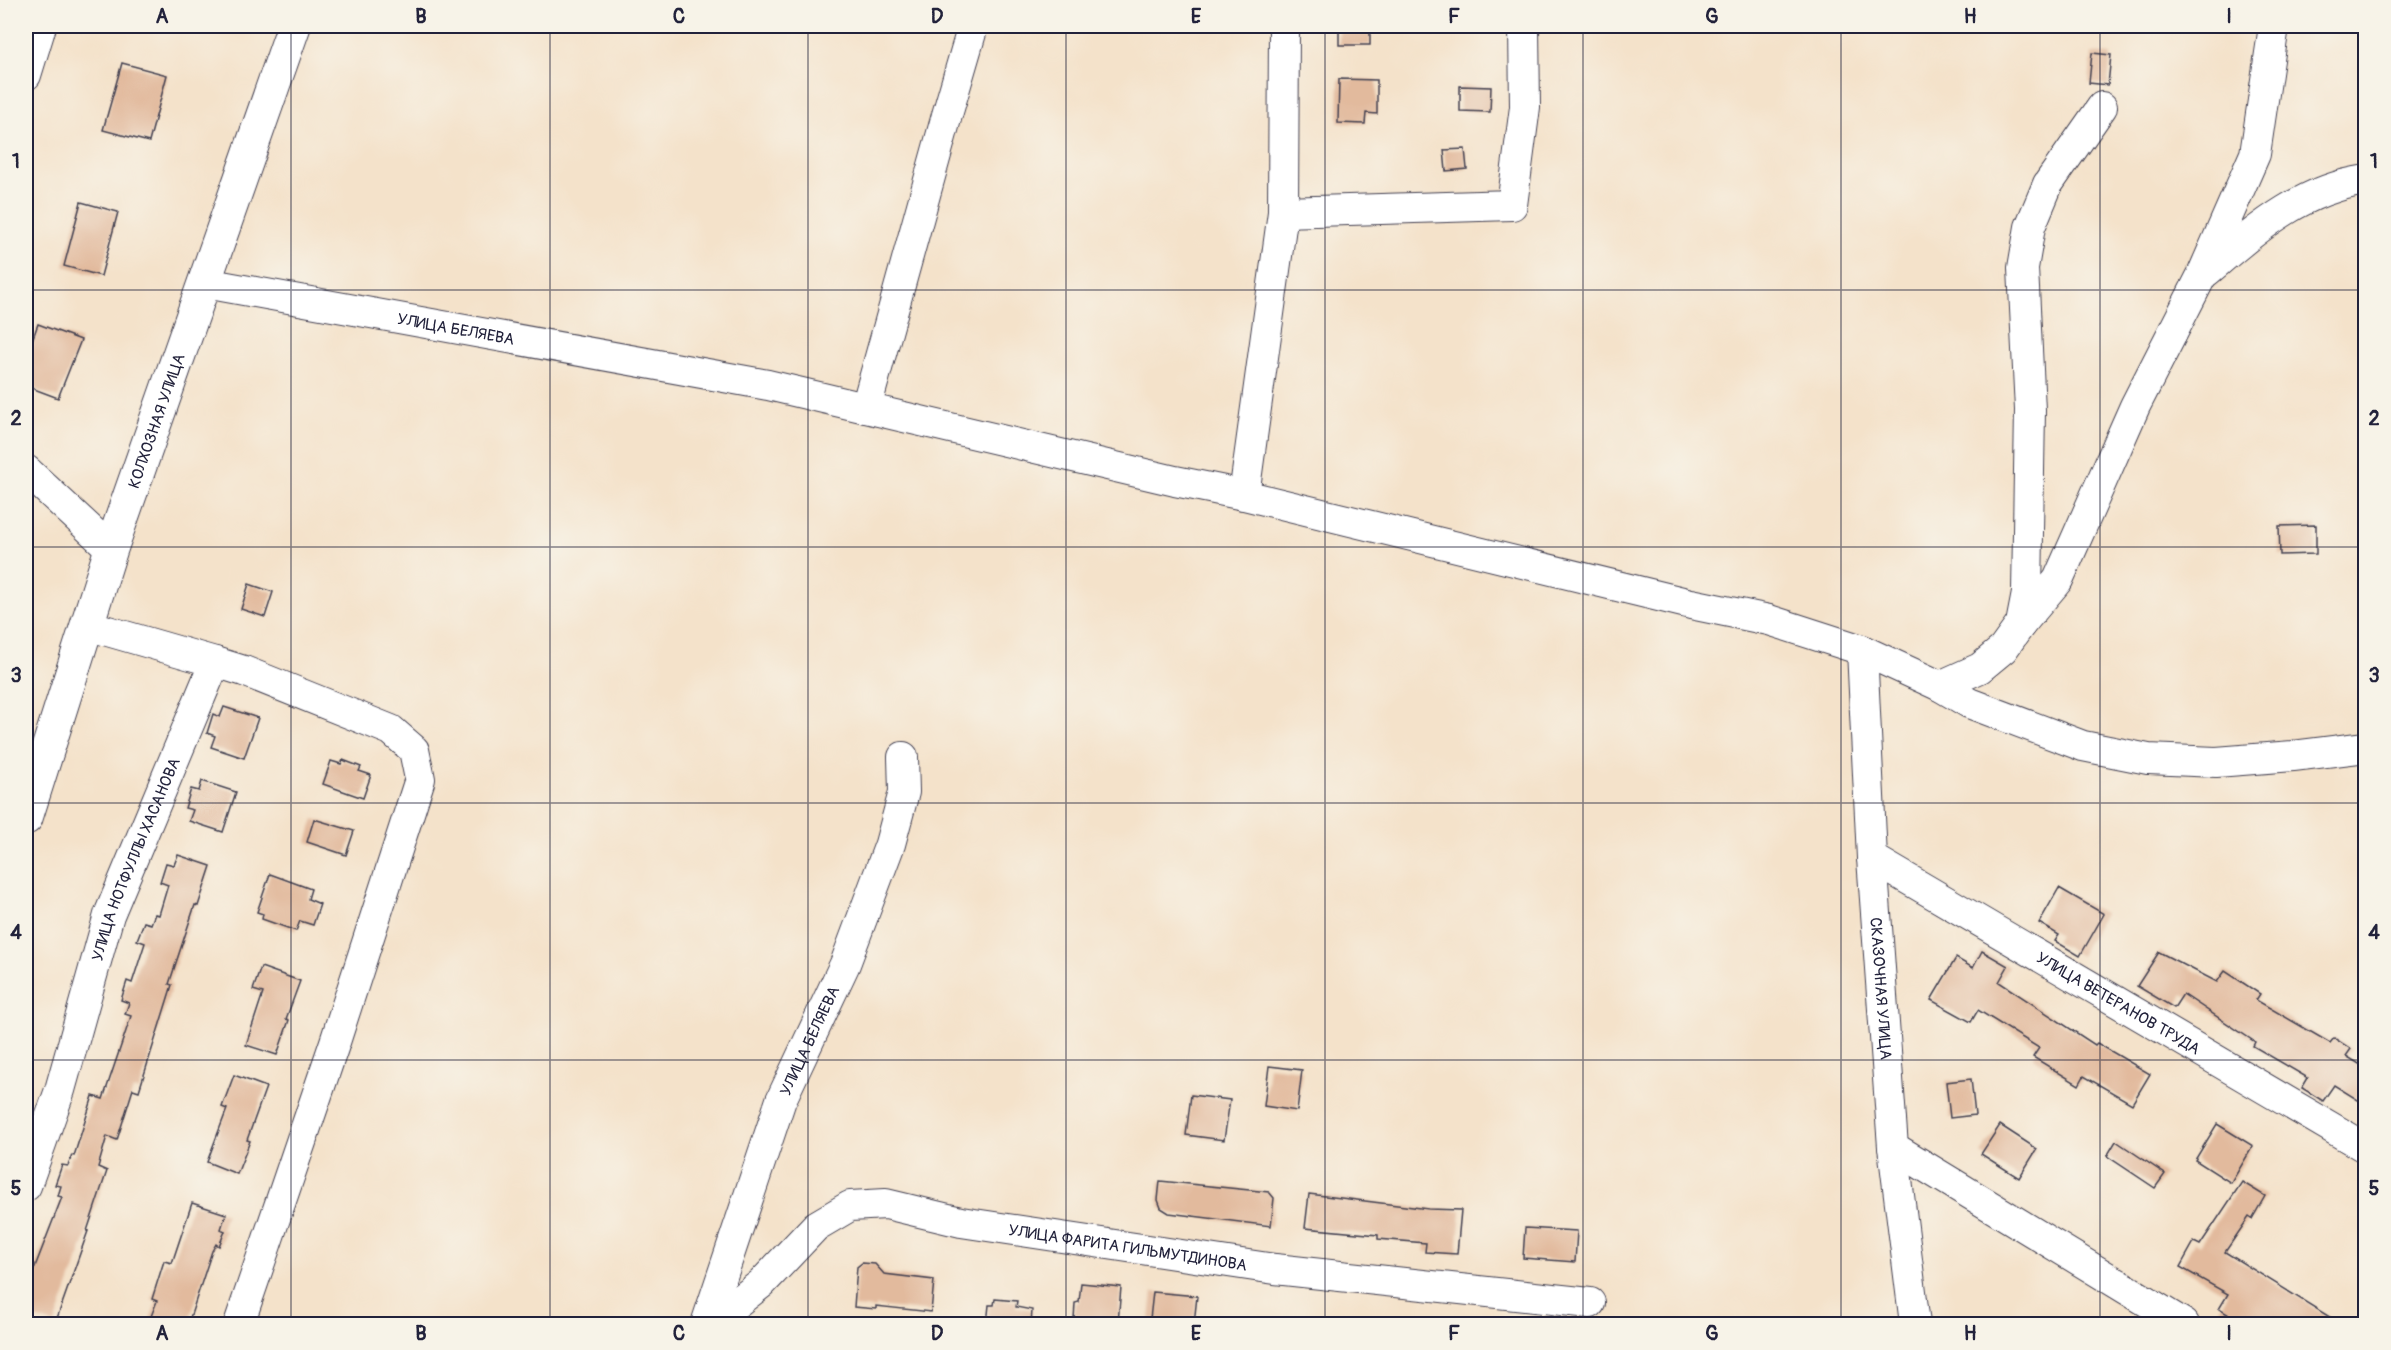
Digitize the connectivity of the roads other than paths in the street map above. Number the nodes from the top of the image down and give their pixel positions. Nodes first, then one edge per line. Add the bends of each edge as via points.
1 (41, 26) edge
2 (294, 26) edge
3 (973, 26) edge
4 (1284, 26) edge
5 (1524, 26) edge
6 (2274, 26) edge
7 (26, 75) edge
8 (2102, 107) dead end
9 (2366, 180) edge
10 (1282, 212) junction
11 (2202, 275) junction
12 (205, 283) junction
13 (867, 408) junction
14 (26, 470) edge
15 (1244, 495) junction
16 (111, 549) junction
17 (2021, 624) junction
18 (87, 625) junction
19 (1862, 650) junction
20 (215, 662) junction
21 (1940, 686) junction
22 (2366, 747) edge
23 (903, 757) dead end
24 (26, 818) edge
25 (1872, 858) junction
26 (1893, 1147) junction
27 (2366, 1148) edge
28 (26, 1186) edge
29 (1590, 1303) dead end
30 (2174, 1322) edge
31 (239, 1324) edge
32 (708, 1324) edge
33 (1915, 1324) edge

1 - 7 street
2 - 12 main road, КОЛХОЗНАЯ УЛИЦА
3 - 13 street
4 - 10 street
5 - 10 street via 1525,107 1512,205
6 - 11 street via 2255,154
8 - 17 street via 2048,184 2030,227 2024,268 2030,410 2027,593
9 - 11 street via 2347,183 2291,205
10 - 15 street
11 - 17 street via 2134,406 2058,580
12 - 13 street, УЛИЦА БЕЛЯЕВА via 707,373
12 - 16 main road, КОЛХОЗНАЯ УЛИЦА
13 - 15 street, УЛИЦА БЕЛЯЕВА
14 - 16 street
15 - 19 street, УЛИЦА БЕЛЯЕВА via 1769,620
16 - 18 main road, КОЛХОЗНАЯ УЛИЦА
17 - 21 street via 2003,649 1980,668
18 - 20 street
18 - 24 main road, КОЛХОЗНАЯ УЛИЦА
19 - 21 street, УЛИЦА БЕЛЯЕВА
19 - 25 street, СКАЗОЧНАЯ УЛИЦА
20 - 28 street, УЛИЦА НОТФУЛЛЫ ХАСАНОВА via 109,915 60,1090
20 - 31 street via 391,730 414,750 420,779
21 - 22 street, УЛИЦА БЕЛЯЕВА via 1968,704 2083,746 2148,759 2216,762
23 - 32 street, УЛИЦА БЕЛЯЕВА via 904,792 890,844 844,964 781,1100
25 - 26 street, СКАЗОЧНАЯ УЛИЦА
25 - 27 street, УЛИЦА ВЕТЕРАНОВ ТРУДА
26 - 30 street
26 - 33 street, СКАЗОЧНАЯ УЛИЦА
29 - 32 street, УЛИЦА ФАРИТА ГИЛЬМУТДИНОВА via 1252,1266 961,1222 886,1204 849,1206 816,1226 762,1283

